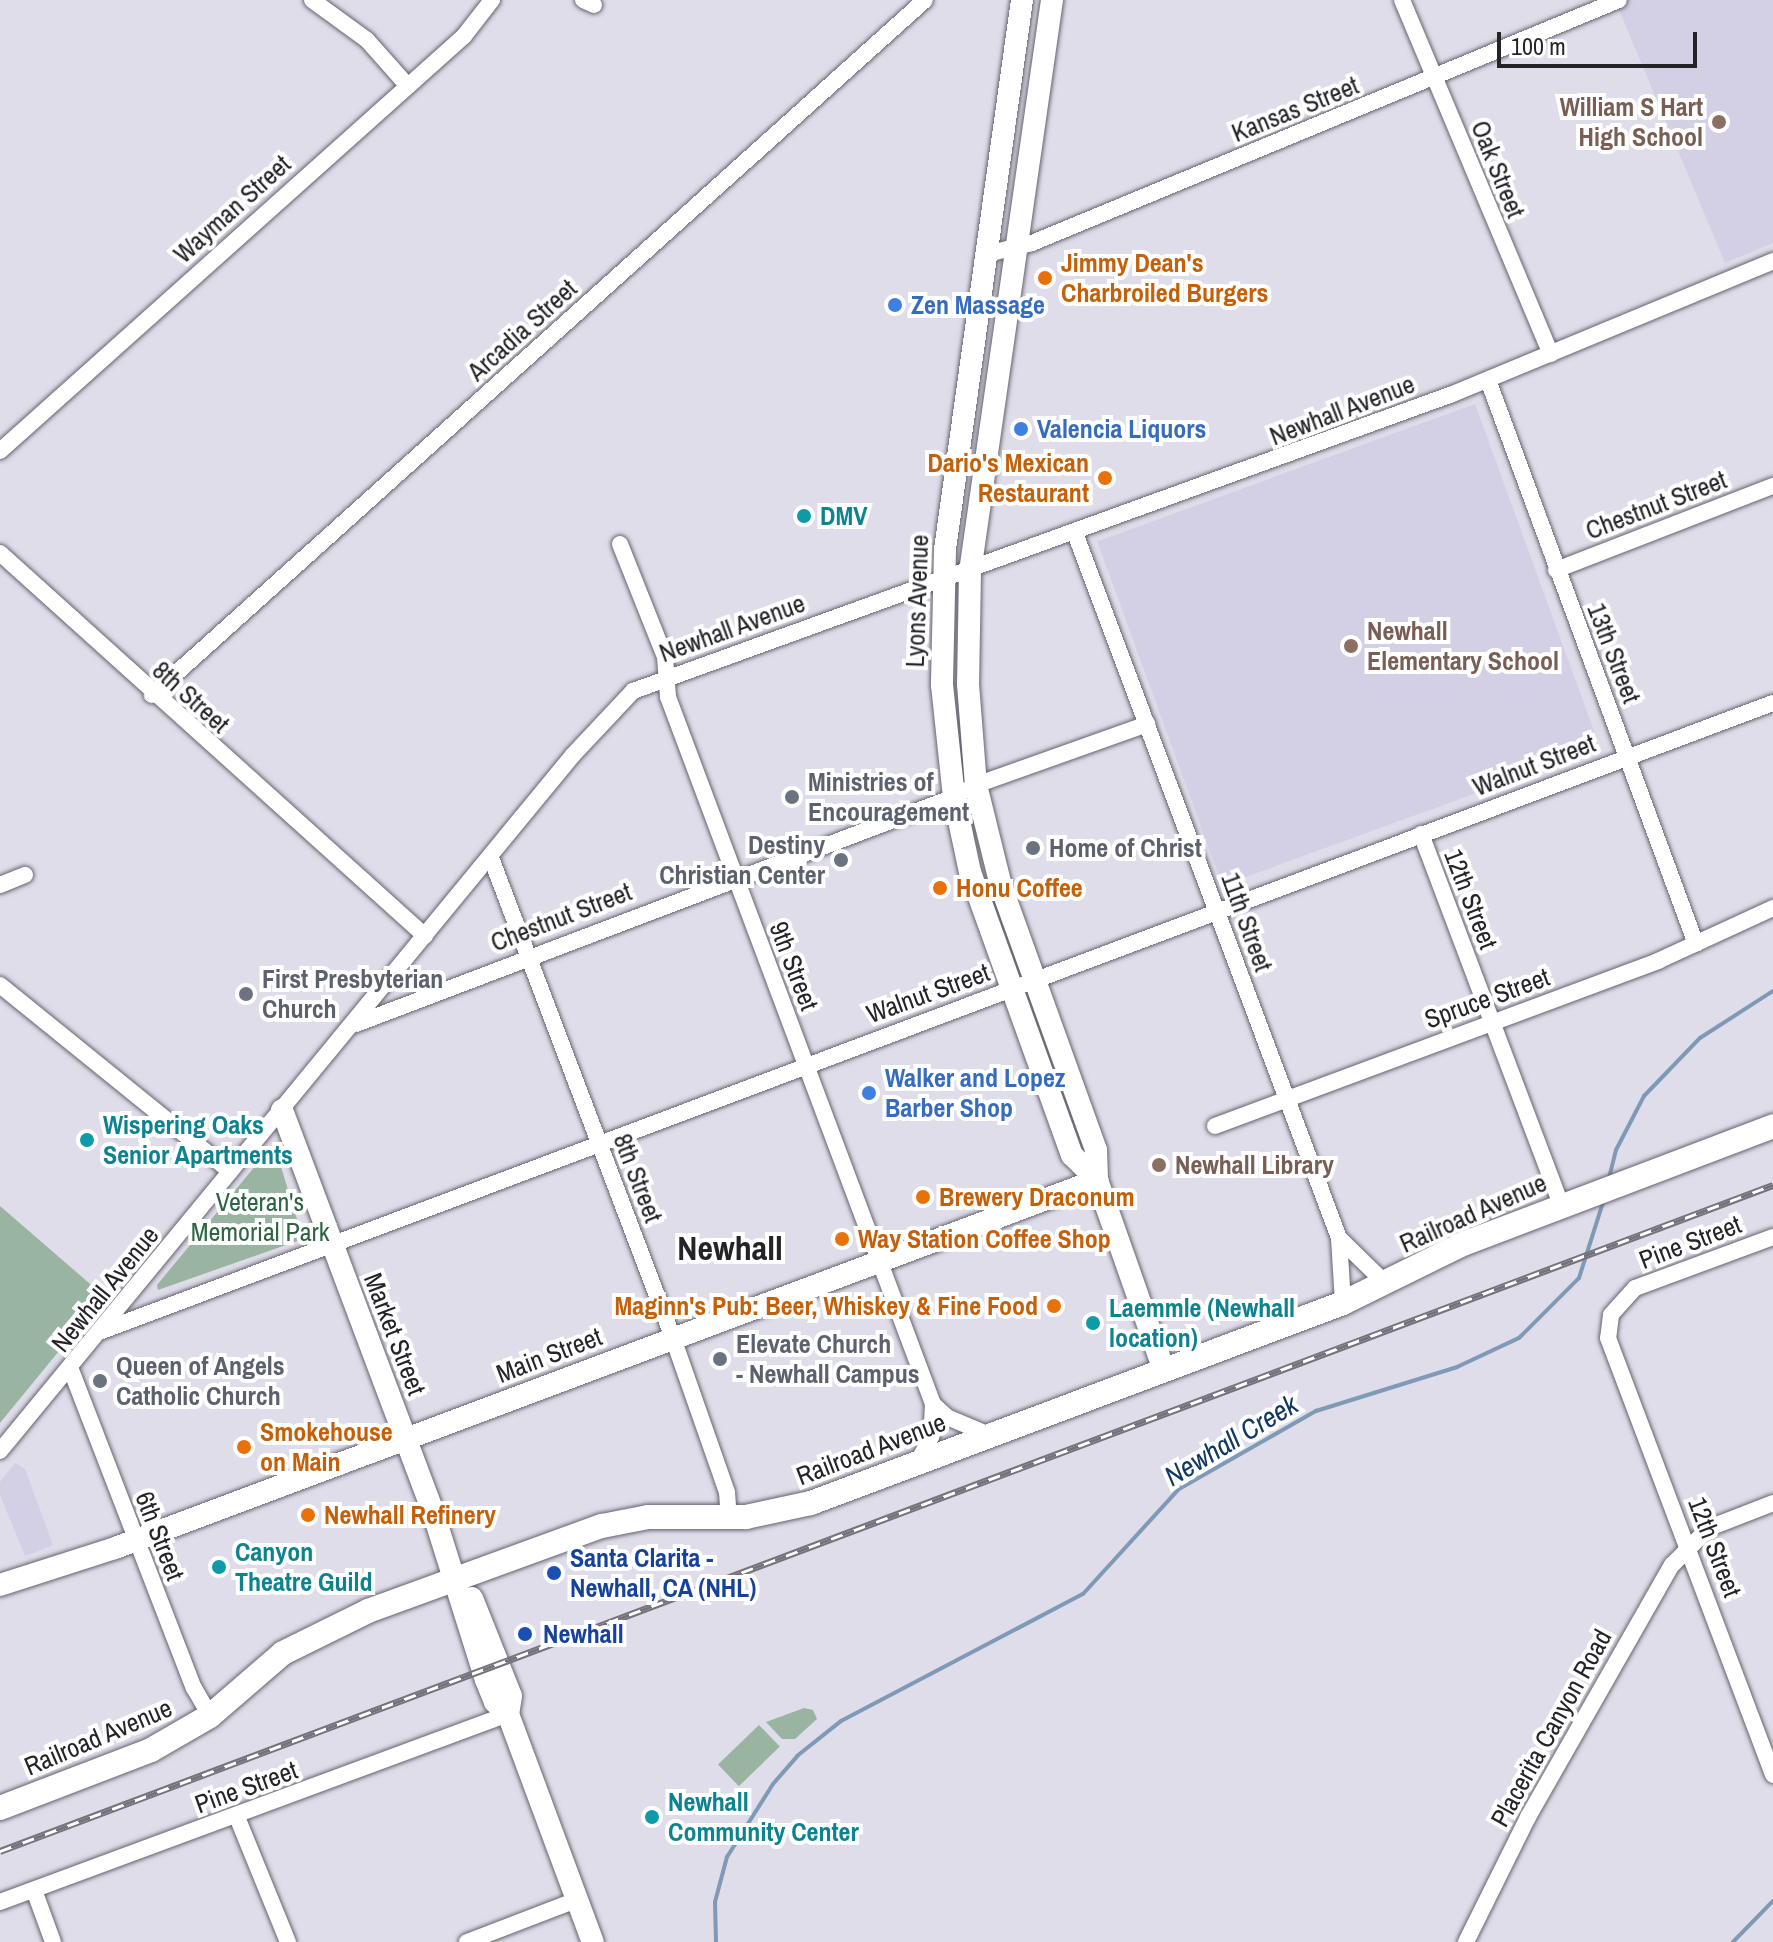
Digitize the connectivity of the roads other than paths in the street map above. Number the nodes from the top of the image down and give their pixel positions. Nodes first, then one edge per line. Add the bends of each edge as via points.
1 (312, 0) edge
2 (492, 0) edge
3 (925, 0) edge
4 (1022, 0) edge
5 (1052, 0) edge
6 (1402, 0) edge
7 (1619, 0) edge
8 (1435, 77) junction
9 (406, 84) junction
10 (1017, 247) junction
11 (987, 254) junction
12 (1773, 261) edge
13 (1551, 354) junction
14 (1488, 380) junction
15 (0, 451) edge
16 (1773, 486) edge
17 (1075, 533) junction
18 (620, 544) dead end
19 (0, 553) edge
20 (1556, 570) junction
21 (970, 572) junction
22 (943, 579) junction
23 (666, 677) junction
24 (152, 695) junction
25 (1773, 703) edge
26 (1147, 724) junction
27 (1627, 755) junction
28 (976, 785) junction
29 (954, 797) junction
30 (1421, 834) junction
31 (491, 858) junction
32 (25, 875) dead end
33 (734, 878) junction
34 (0, 885) edge
35 (1773, 908) edge
36 (1218, 911) junction
37 (425, 936) junction
38 (1696, 944) junction
39 (529, 955) junction
40 (1034, 981) junction
41 (0, 985) edge
42 (1011, 989) junction
43 (1492, 1022) junction
44 (353, 1025) junction
45 (806, 1064) junction
46 (1286, 1099) junction
47 (282, 1110) junction
48 (1215, 1126) dead end
49 (1773, 1126) edge
50 (599, 1145) junction
51 (230, 1171) junction
52 (1097, 1180) junction
53 (1571, 1201) junction
54 (1773, 1237) edge
55 (1339, 1238) junction
56 (330, 1242) junction
57 (879, 1260) junction
58 (1385, 1283) junction
59 (1343, 1303) junction
60 (101, 1332) junction
61 (673, 1338) junction
62 (1608, 1338) joint
63 (1163, 1367) junction
64 (71, 1370) junction
65 (933, 1404) junction
66 (987, 1434) junction
67 (405, 1439) junction
68 (0, 1451) edge
69 (918, 1461) junction
70 (1773, 1503) edge
71 (729, 1518) junction
72 (136, 1540) junction
73 (1689, 1544) junction
74 (456, 1579) junction
75 (10, 1584) edge
76 (0, 1597) edge
77 (508, 1714) junction
78 (210, 1716) junction
79 (1773, 1775) edge
80 (1, 1805) edge
81 (237, 1817) junction
82 (34, 1890) junction
83 (579, 1899) junction
84 (0, 1902) edge
85 (53, 1942) edge
86 (288, 1942) edge
87 (467, 1942) edge
88 (593, 1942) edge
89 (1466, 1942) edge

1 - 9 street via 367,40
2 - 9 street, Wayman Street via 464,36
3 - 24 street, Arcadia Street
4 - 11 main road, Lyons Avenue
5 - 10 main road, Lyons Avenue
6 - 8 street, Oak Street
7 - 8 street, Kansas Street
8 - 10 street, Kansas Street
8 - 13 street, Oak Street
9 - 15 street, Wayman Street
10 - 11 street, Kansas Street
10 - 21 main road, Lyons Avenue
11 - 22 main road, Lyons Avenue
12 - 13 street, Newhall Avenue
13 - 14 street, Newhall Avenue
14 - 17 street, Newhall Avenue
14 - 20 street, 13th Street
16 - 20 street, Chestnut Street
17 - 21 street, Newhall Avenue
17 - 26 street, 11th Street
18 - 23 street, 9th Street via 665,657
19 - 24 street, 8th Street
20 - 27 street, 13th Street
21 - 22 street, Newhall Avenue
21 - 28 main road, Lyons Avenue via 968,684
22 - 23 street, Newhall Avenue
22 - 29 main road, Lyons Avenue via 942,685
23 - 31 street, Newhall Avenue via 625,697
23 - 33 street, 9th Street via 668,697
24 - 37 street, 8th Street
25 - 27 street, Walnut Street
26 - 28 street, Chestnut Street
26 - 36 street, 11th Street
27 - 30 street, Walnut Street
27 - 38 street, 13th Street
28 - 29 street, Chestnut Street
28 - 40 main road, Lyons Avenue via 991,852
29 - 33 street, Chestnut Street
29 - 42 main road, Lyons Avenue via 970,872
30 - 36 street, Walnut Street
30 - 43 street, 12th Street
31 - 37 street, Newhall Avenue
31 - 39 street, 8th Street
32 - 34 street
33 - 39 street, Chestnut Street
33 - 45 street, 9th Street
35 - 38 street, Spruce Street
36 - 40 street, Walnut Street
36 - 46 street, 11th Street
37 - 44 street, Newhall Avenue
38 - 43 street, Spruce Street
39 - 44 street, Chestnut Street
39 - 50 street, 8th Street
40 - 42 street, Walnut Street
40 - 52 main road, Lyons Avenue via 1096,1150
41 - 51 street
42 - 45 street, Walnut Street
42 - 52 main road, Lyons Avenue via 1072,1155
43 - 46 street, Spruce Street
43 - 53 street, 12th Street
44 - 47 street, Newhall Avenue
45 - 50 street, Walnut Street
45 - 57 street, 9th Street
46 - 48 street, Spruce Street
46 - 55 street, 11th Street
47 - 51 street, Newhall Avenue
47 - 56 main road, Market Street
49 - 53 main road, Railroad Avenue
50 - 56 street, Walnut Street
50 - 61 street, 8th Street
51 - 60 street, Newhall Avenue
52 - 57 main road, Main Street
52 - 63 main road, Lyons Avenue
53 - 58 main road, Railroad Avenue via 1463,1244
54 - 62 street, Pine Street via 1635,1288 1611,1315
55 - 58 street, 11th Street
55 - 59 street, 11th Street
56 - 60 street, Walnut Street
56 - 67 main road, Market Street
57 - 61 main road, Main Street
57 - 65 street, 9th Street
58 - 59 main road, Railroad Avenue
59 - 63 main road, Railroad Avenue
60 - 64 street, Newhall Avenue
61 - 67 main road, Main Street
61 - 71 street, 8th Street via 727,1492
62 - 73 street, 12th Street
63 - 66 main road, Railroad Avenue
64 - 68 street, Newhall Avenue
64 - 72 street, 6th Street
65 - 66 street via 947,1417
65 - 69 street, 9th Street via 931,1437
66 - 69 main road, Railroad Avenue
67 - 72 main road, Main Street
67 - 74 main road, Market Street
69 - 71 main road, Railroad Avenue via 789,1510
70 - 73 street via 1709,1528
71 - 74 main road, Railroad Avenue via 628,1519
72 - 75 main road, Main Street
72 - 78 street, 6th Street
73 - 79 street, 12th Street
73 - 89 street, Placerita Canyon Road via 1562,1756
74 - 77 main road, Market Street via 474,1600 499,1663 511,1696
74 - 78 main road, Railroad Avenue via 309,1637 257,1672
75 - 76 main road, Main Street
77 - 81 street, Pine Street
77 - 83 main road, Market Street
78 - 80 main road, Railroad Avenue via 151,1750
81 - 82 street, Pine Street
81 - 86 street
82 - 84 street, Pine Street
82 - 85 street
83 - 87 street
83 - 88 main road, Market Street

